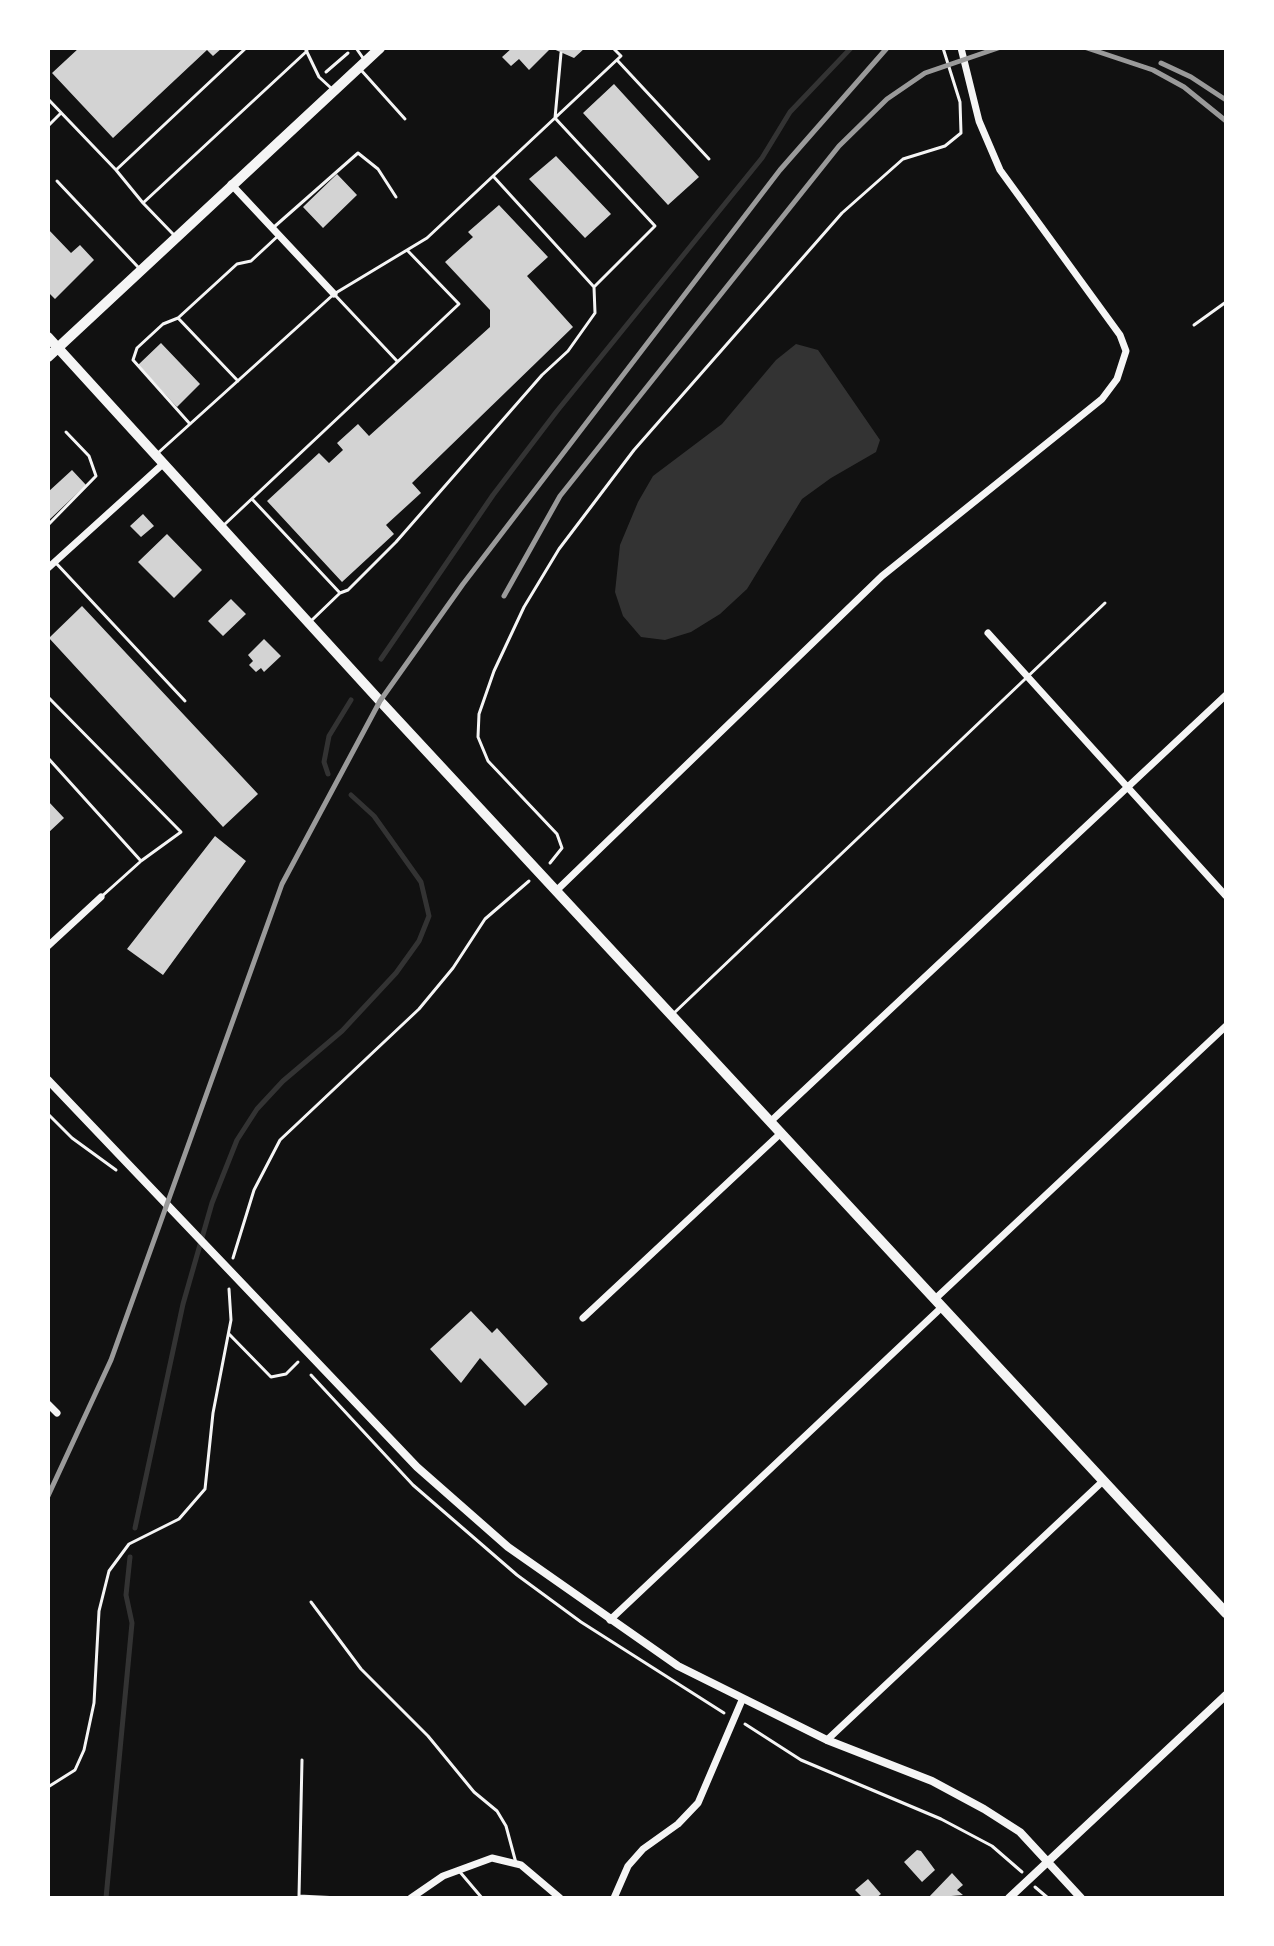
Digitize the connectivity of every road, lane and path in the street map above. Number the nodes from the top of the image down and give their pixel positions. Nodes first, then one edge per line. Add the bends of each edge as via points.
1 (246, 48) edge
2 (355, 48) edge
3 (380, 48) edge
4 (613, 48) edge
5 (943, 48) edge
6 (961, 48) edge
7 (306, 49) edge
8 (561, 53) dead end
9 (617, 60) junction
10 (362, 65) junction
11 (319, 77) junction
12 (333, 90) junction
13 (48, 99) edge
14 (61, 113) junction
15 (555, 118) junction
16 (405, 119) dead end
17 (48, 126) edge
18 (709, 159) dead end
19 (116, 170) junction
20 (493, 176) junction
21 (57, 181) dead end
22 (231, 184) junction
23 (396, 197) dead end
24 (143, 203) junction
25 (276, 232) junction
26 (176, 237) junction
27 (407, 250) junction
28 (141, 270) junction
29 (594, 287) junction
30 (334, 294) junction
31 (1226, 302) edge
32 (178, 318) junction
33 (1194, 325) dead end
34 (48, 337) edge
35 (58, 348) junction
36 (48, 357) edge
37 (397, 362) junction
38 (238, 381) junction
39 (190, 424) junction
40 (66, 432) dead end
41 (160, 459) junction
42 (252, 499) junction
43 (48, 525) edge
44 (222, 526) junction
45 (51, 565) edge
46 (340, 593) junction
47 (1105, 603) dead end
48 (309, 623) junction
49 (988, 633) dead end
50 (1027, 677) junction
51 (1226, 695) edge
52 (48, 697) edge
53 (185, 701) dead end
54 (48, 758) edge
55 (1127, 790) junction
56 (555, 858) dead end
57 (141, 861) junction
58 (526, 884) dead end
59 (556, 891) junction
60 (1226, 896) edge
61 (101, 897) joint
62 (48, 946) edge
63 (671, 1016) junction
64 (1226, 1026) edge
65 (48, 1080) edge
66 (48, 1114) edge
67 (770, 1122) junction
68 (781, 1133) junction
69 (117, 1171) dead end
70 (233, 1263) dead end
71 (231, 1276) dead end
72 (939, 1303) junction
73 (583, 1318) dead end
74 (229, 1334) junction
75 (298, 1362) dead end
76 (48, 1404) edge
77 (57, 1413) dead end
78 (1103, 1481) junction
79 (311, 1602) dead end
80 (1226, 1613) edge
81 (610, 1620) junction
82 (1226, 1695) edge
83 (742, 1700) junction
84 (735, 1719) junction
85 (827, 1740) junction
86 (302, 1760) dead end
87 (48, 1787) edge
88 (1048, 1861) junction
89 (516, 1863) junction
90 (1015, 1864) dead end
91 (458, 1869) junction
92 (1042, 1895) dead end
93 (299, 1897) edge
94 (340, 1898) edge
95 (411, 1898) edge
96 (482, 1898) edge
97 (560, 1898) edge
98 (614, 1898) edge
99 (1009, 1898) edge
100 (1048, 1898) edge
101 (1081, 1898) edge

1 - 19 lane
2 - 10 lane
2 - 11 path
3 - 10 main road
4 - 9 lane via 621,56
5 - 56 path via 960,102 961,133 945,146 903,159 822,235 634,450 559,549 518,620 479,714 478,737 488,761 557,834 562,848
6 - 59 street via 979,121 1000,170 1120,335 1124,364 1102,399 882,576
7 - 11 lane
7 - 24 lane
8 - 15 lane
9 - 15 lane
9 - 18 lane
10 - 12 main road
10 - 16 lane
11 - 12 lane
12 - 22 main road
13 - 14 lane
14 - 17 lane
14 - 19 lane
15 - 20 lane
15 - 29 lane via 655,226
19 - 24 lane
20 - 27 lane
20 - 29 lane
21 - 28 lane
22 - 25 street
22 - 26 main road
23 - 25 lane via 378,169 358,153
24 - 26 lane
25 - 30 street
25 - 32 lane via 251,261 237,264
26 - 28 main road
27 - 30 lane
27 - 37 lane via 459,304
28 - 35 main road
29 - 46 lane via 595,313 568,351 396,542
30 - 37 lane
30 - 38 lane
31 - 33 lane
32 - 38 lane
32 - 39 lane via 163,324 137,348 133,360
34 - 35 main road
35 - 36 main road
35 - 41 main road
37 - 42 lane
38 - 39 lane
39 - 41 lane
40 - 43 lane via 89,456 96,476
41 - 44 main road
41 - 45 street
42 - 44 lane
42 - 46 lane
44 - 48 main road
45 - 53 lane
46 - 48 lane
47 - 50 lane
48 - 59 main road
49 - 50 street
50 - 55 street
50 - 63 lane
51 - 55 street
52 - 57 lane via 181,832
54 - 57 lane
55 - 60 street
55 - 67 street
57 - 61 lane
58 - 70 path via 485,919 419,1009 280,1140 254,1190
59 - 63 main road
61 - 62 street
63 - 67 main road
64 - 72 street
65 - 81 street via 459,1506
66 - 69 path
67 - 68 main road
68 - 72 main road
68 - 73 street
71 - 74 path
72 - 78 main road
72 - 81 street
74 - 75 path via 271,1377 286,1374
74 - 87 path via 205,1489 179,1519 129,1544 109,1571 99,1611 94,1703 84,1750 75,1770
76 - 77 street
78 - 80 main road
78 - 85 street
79 - 89 lane via 361,1669 497,1811
81 - 83 street via 678,1666
82 - 88 street
83 - 84 street
83 - 85 street
84 - 90 path via 801,1760 941,1819
84 - 98 street via 698,1803 643,1849 628,1866
85 - 88 street via 932,1781 984,1809 1020,1832
86 - 93 lane
88 - 99 street
88 - 101 street
89 - 91 street via 492,1858
89 - 97 street
91 - 95 street
91 - 96 lane
92 - 100 path
93 - 94 lane

